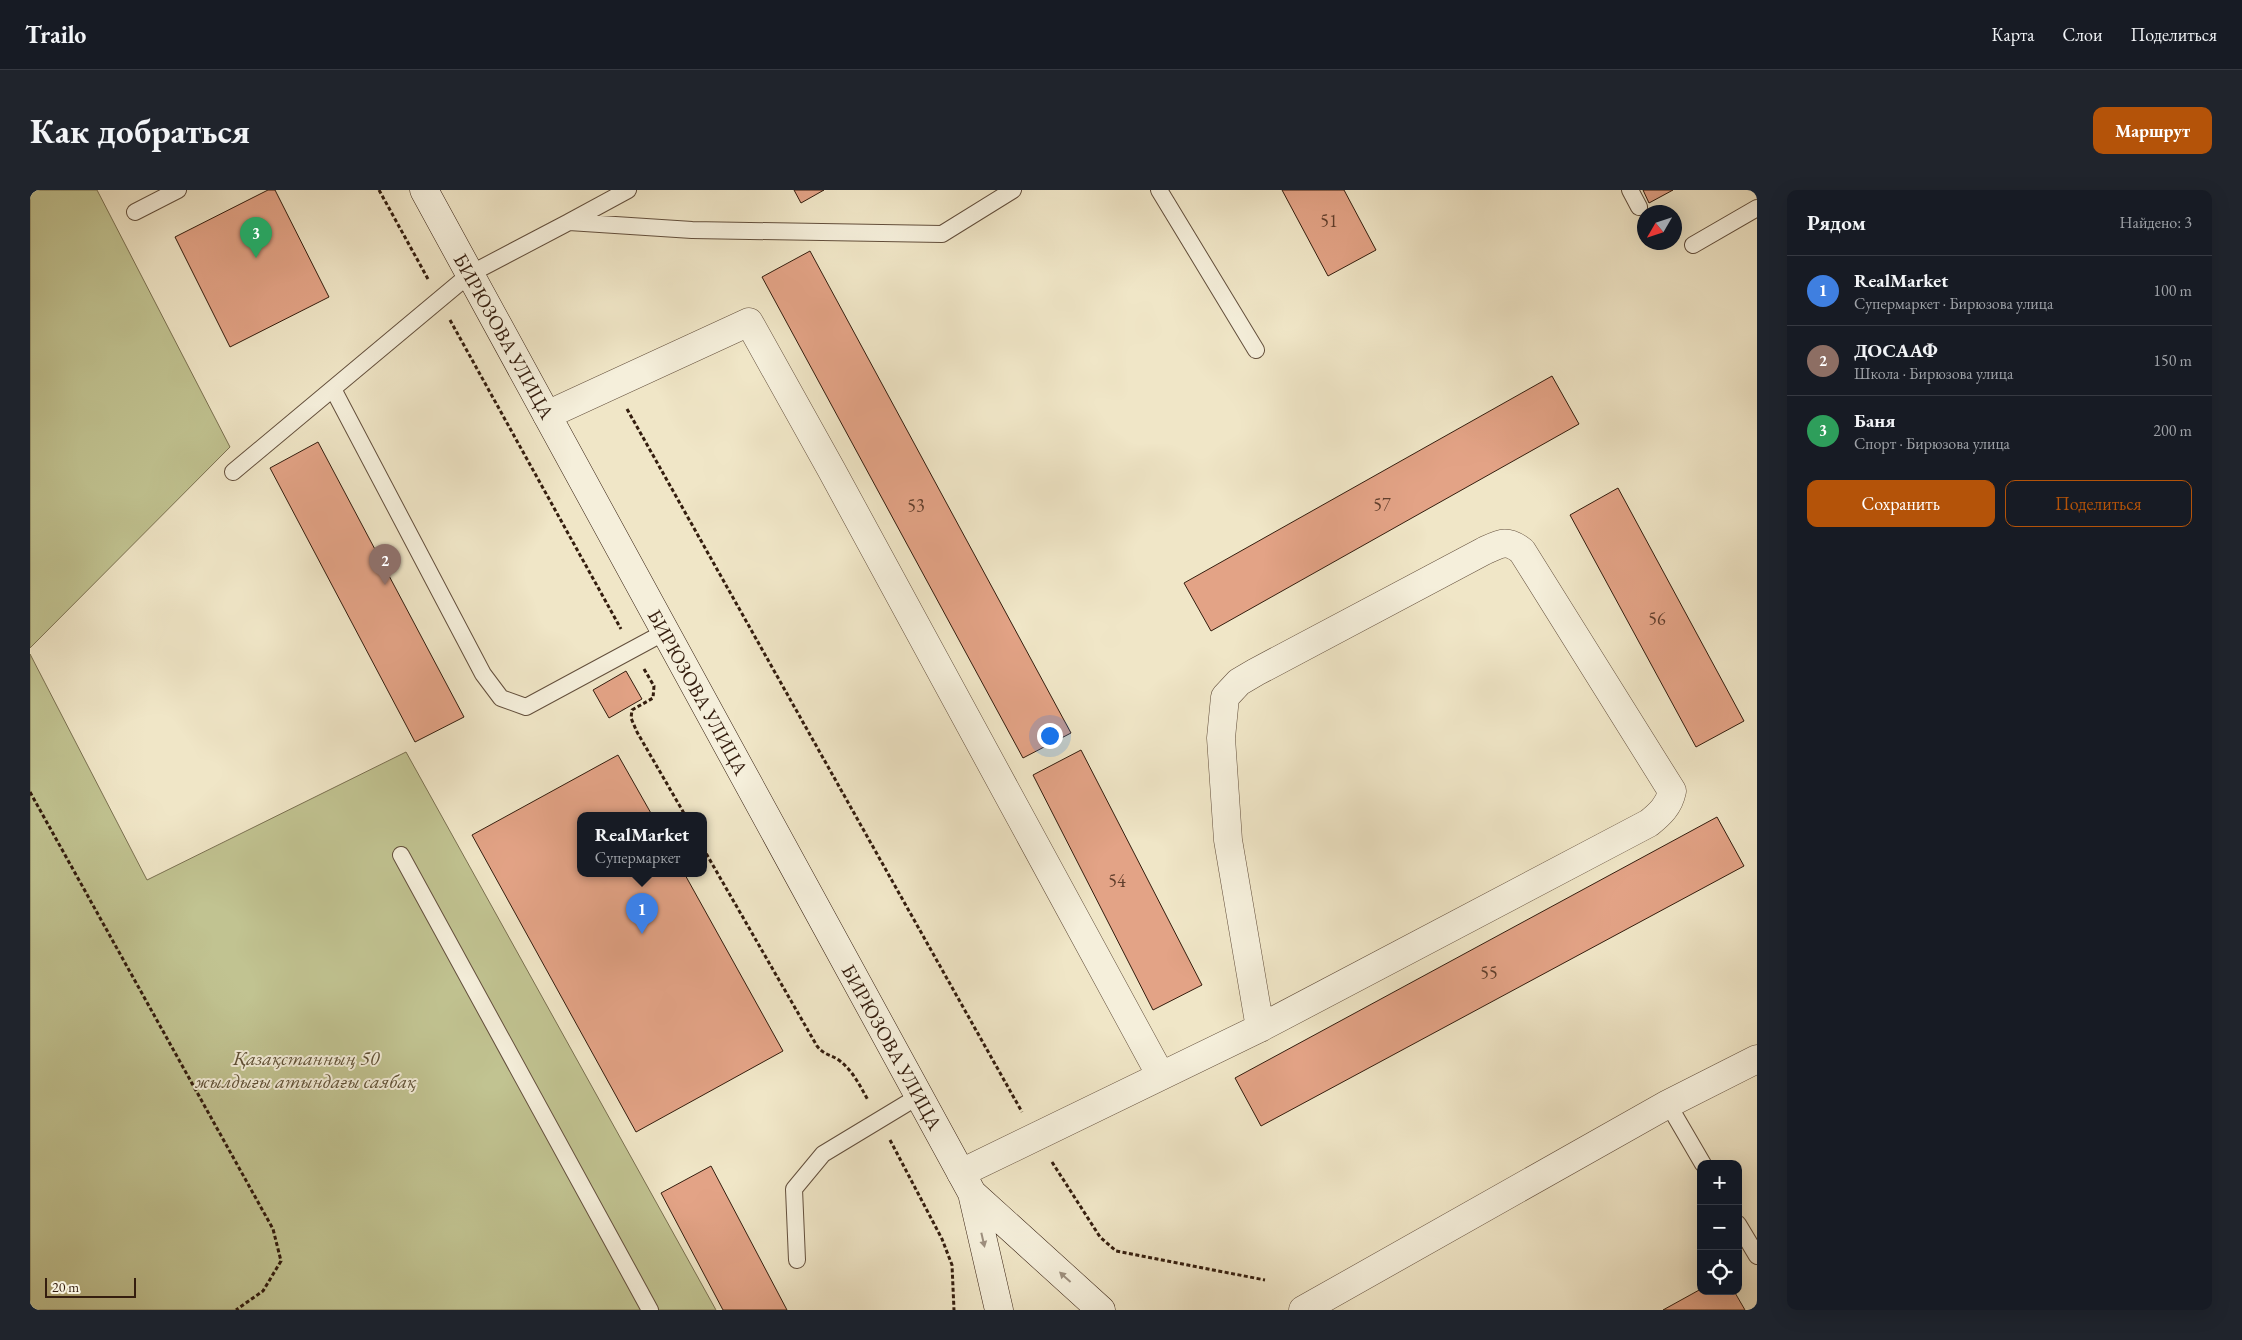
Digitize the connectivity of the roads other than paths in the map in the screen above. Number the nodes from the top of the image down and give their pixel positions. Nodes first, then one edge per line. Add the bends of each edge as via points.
1 (178, 190) edge
2 (424, 190) edge
3 (628, 190) edge
4 (1013, 190) edge
5 (1159, 190) edge
6 (1630, 190) edge
7 (1638, 205) edge
8 (1757, 208) edge
9 (135, 212) dead end
10 (569, 222) junction
11 (1693, 245) dead end
12 (470, 274) junction
13 (1256, 350) dead end
14 (333, 388) junction
15 (547, 415) junction
16 (233, 472) dead end
17 (665, 632) junction
18 (401, 855) dead end
19 (1260, 1028) junction
20 (1757, 1059) edge
21 (1161, 1076) junction
22 (919, 1096) junction
23 (1668, 1104) junction
24 (1701, 1160) edge
25 (967, 1183) junction
26 (1742, 1231) edge
27 (1757, 1256) edge
28 (797, 1260) dead end
29 (1309, 1306) edge
30 (650, 1310) edge
31 (999, 1310) edge
32 (1101, 1310) edge
33 (1290, 1310) edge

1 - 9 lane
2 - 12 street, БИРЮЗОВА УЛИЦА
3 - 10 lane
4 - 10 lane via 942,234 692,230
5 - 13 lane
6 - 7 lane
8 - 11 lane
10 - 12 lane
12 - 14 lane
12 - 15 street, БИРЮЗОВА УЛИЦА
14 - 16 lane
14 - 17 lane via 482,674 501,698 526,707
15 - 17 street, БИРЮЗОВА УЛИЦА
15 - 21 street via 749,322
17 - 22 street, БИРЮЗОВА УЛИЦА
18 - 30 lane
19 - 19 street via 1649,823 1670,801 1672,792 1522,551 1512,543 1484,550 1256,672 1239,682 1225,697 1221,738 1228,840
19 - 21 street
20 - 23 street
21 - 25 street via 1036,1137
22 - 25 street, БИРЮЗОВА УЛИЦА
22 - 28 lane via 823,1154 794,1189
23 - 24 lane
23 - 29 street
25 -> 31 street, БИРЮЗОВА УЛИЦА
32 -> 25 street, БИРЮЗОВА УЛИЦА
26 - 27 lane
29 - 33 street

